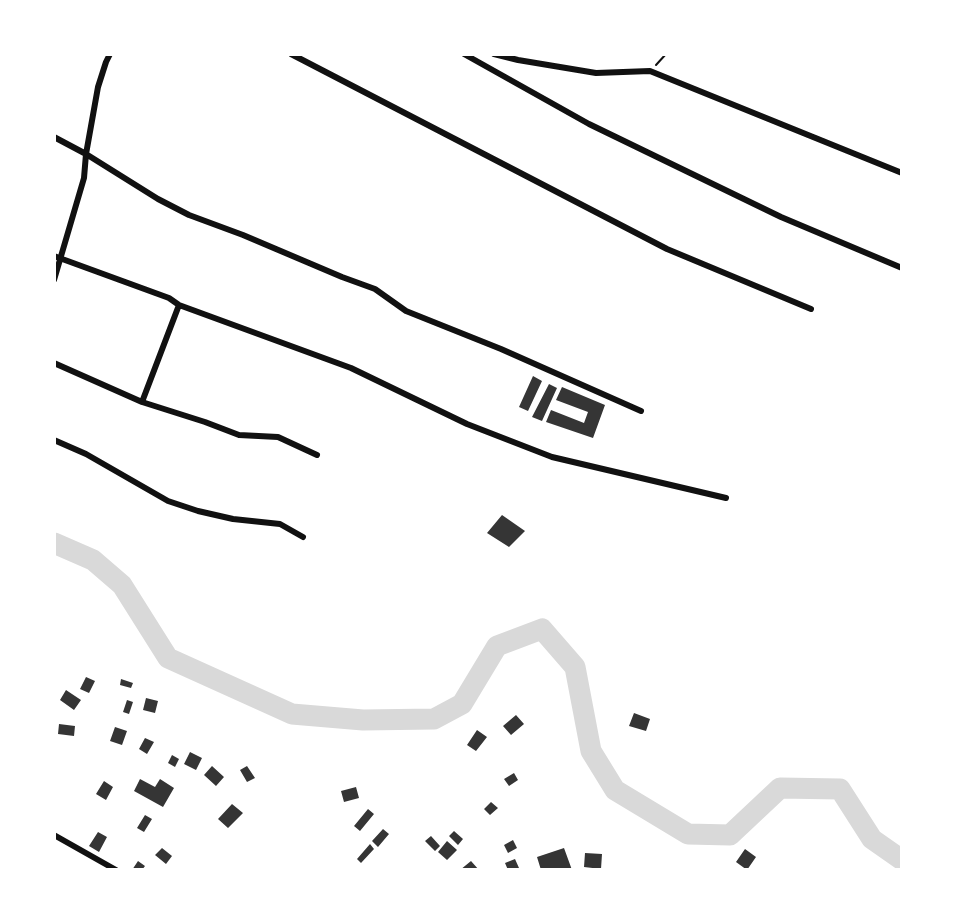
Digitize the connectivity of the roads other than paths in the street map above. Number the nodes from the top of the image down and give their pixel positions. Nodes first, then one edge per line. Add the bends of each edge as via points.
1 (110, 54) edge
2 (291, 54) edge
3 (464, 54) edge
4 (494, 54) edge
5 (54, 137) edge
6 (86, 154) junction
7 (902, 173) edge
8 (54, 256) edge
9 (61, 259) junction
10 (902, 268) edge
11 (54, 280) edge
12 (179, 305) junction
13 (811, 309) dead end
14 (54, 363) edge
15 (142, 402) junction
16 (641, 411) dead end
17 (54, 440) edge
18 (317, 455) dead end
19 (726, 498) dead end
20 (303, 537) dead end
21 (54, 835) edge
22 (116, 870) edge

1 - 6 street via 98,87
2 - 13 street via 667,249
3 - 10 street via 589,124 781,217
4 - 7 street via 596,73 650,72
5 - 6 street
6 - 9 street via 84,178
6 - 16 street via 189,215 375,289 406,310
8 - 9 street
9 - 11 street
9 - 12 street
12 - 15 street
12 - 19 street via 351,368 467,424 552,457
14 - 15 street
15 - 18 street via 239,435 278,436
17 - 20 street via 168,501 233,519 280,524
21 - 22 street

